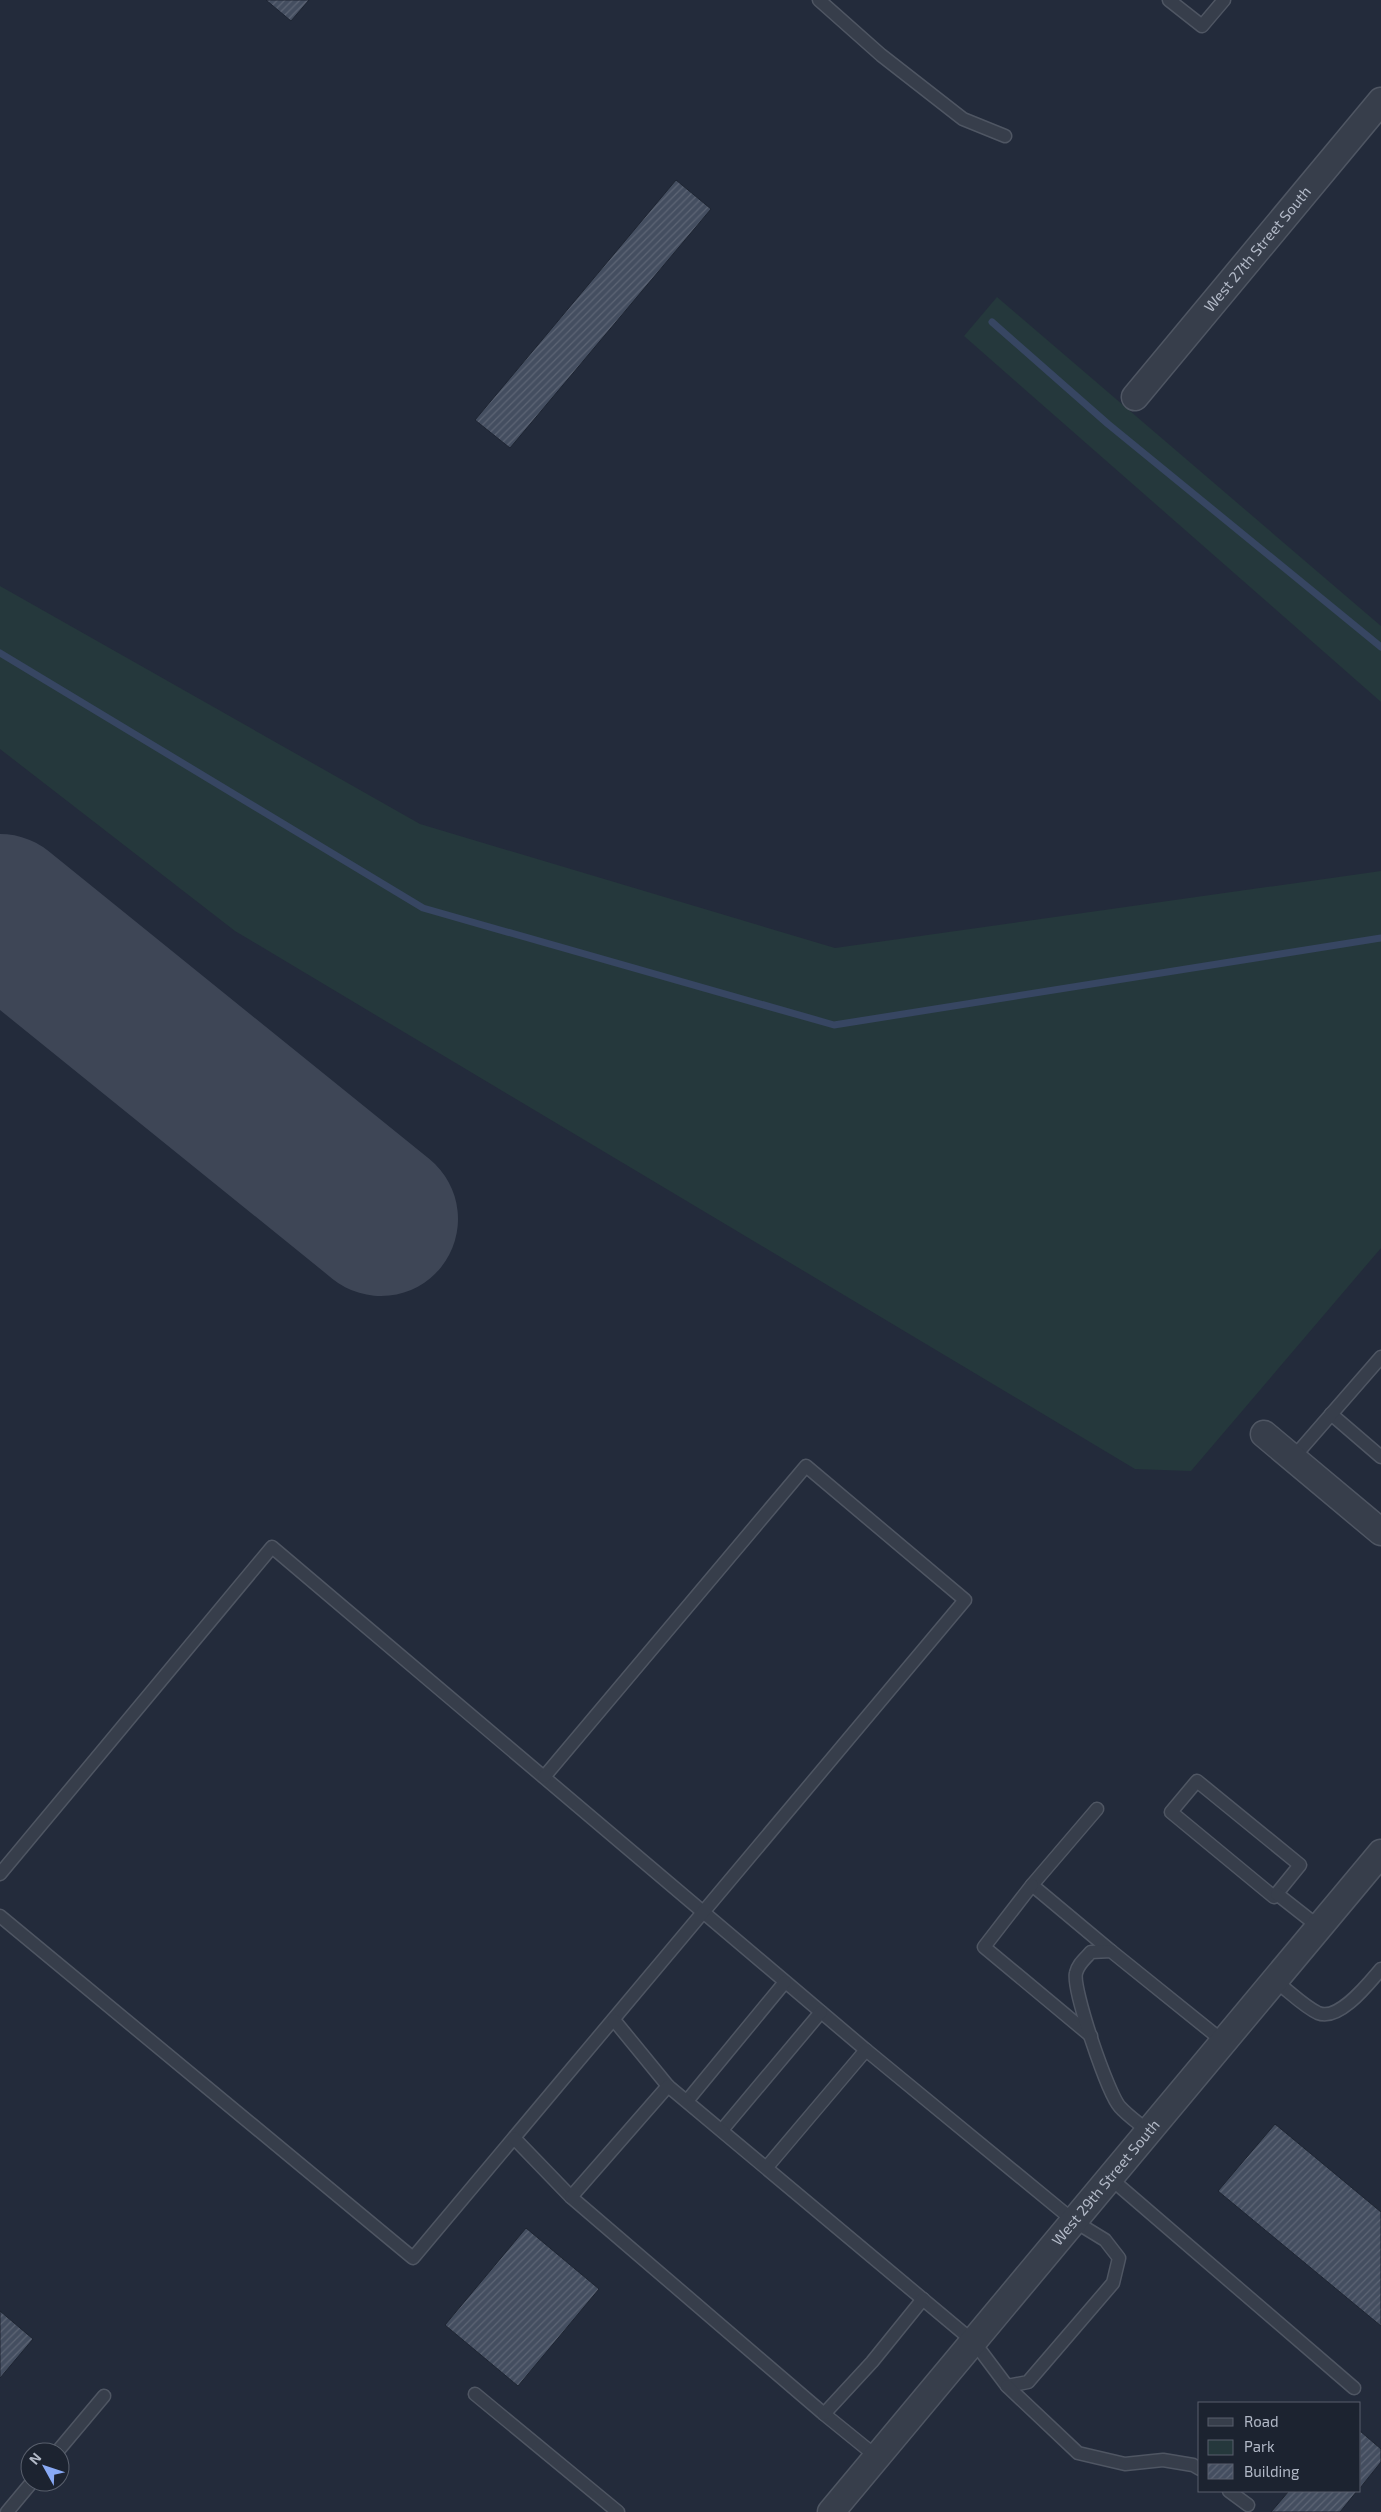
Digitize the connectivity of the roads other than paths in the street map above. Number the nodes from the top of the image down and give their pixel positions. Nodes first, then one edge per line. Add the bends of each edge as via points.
1 (819, 0) edge
2 (1170, 0) edge
3 (1224, 0) edge
4 (1381, 101) edge
5 (1005, 136) dead end
6 (1136, 397) dead end
7 (1381, 1356) edge
8 (1332, 1414) junction
9 (1264, 1434) dead end
10 (1293, 1458) junction
11 (1381, 1458) edge
12 (1381, 1532) edge
13 (544, 1777) junction
14 (1097, 1809) dead end
15 (1381, 1853) edge
16 (0, 1874) edge
17 (1032, 1886) junction
18 (1277, 1894) junction
19 (704, 1913) junction
20 (0, 1916) edge
21 (1319, 1928) junction
22 (1111, 1951) junction
23 (1381, 1969) edge
24 (1274, 1981) junction
25 (785, 1982) junction
26 (821, 2012) junction
27 (614, 2020) junction
28 (1093, 2038) junction
29 (1224, 2042) junction
30 (866, 2050) junction
31 (668, 2086) junction
32 (687, 2101) junction
33 (722, 2130) junction
34 (1149, 2132) junction
35 (514, 2138) junction
36 (767, 2167) junction
37 (1110, 2178) junction
38 (572, 2197) junction
39 (1074, 2221) junction
40 (923, 2299) junction
41 (974, 2342) junction
42 (1007, 2386) junction
43 (1354, 2388) dead end
44 (475, 2394) dead end
45 (104, 2396) dead end
46 (824, 2414) junction
47 (65, 2442) edge
48 (877, 2457) junction
49 (1198, 2468) edge
50 (24, 2492) edge
51 (1230, 2492) edge
52 (1248, 2505) dead end
53 (8, 2512) edge
54 (618, 2512) edge
55 (831, 2512) edge

1 - 5 lane via 963,120
2 - 3 lane via 1202,26
4 - 6 street, West 27th Street South
7 - 8 lane
8 - 10 lane
8 - 11 lane
9 - 10 street
10 - 12 street
13 - 16 lane via 272,1547
13 - 19 lane
13 - 19 lane via 806,1466 965,1600
14 - 17 lane
15 - 21 street, West 29th Street South
17 - 22 lane
17 - 28 lane via 984,1947
18 - 18 lane via 1300,1865 1197,1781 1171,1812 1274,1897
18 - 21 lane
19 - 25 lane
19 - 27 lane
20 - 35 lane via 413,2258
21 - 24 street, West 29th Street South
22 - 28 lane via 1091,1952 1080,1963 1076,1975 1077,1991
22 - 29 lane
23 - 24 lane via 1362,1992 1334,2014 1319,2014
24 - 29 street, West 29th Street South
25 - 26 lane
25 - 32 lane
26 - 30 lane
26 - 33 lane
27 - 31 lane
27 - 35 lane
28 - 34 lane via 1104,2075 1119,2106
29 - 34 street, West 29th Street South
30 - 36 lane
30 - 39 lane
31 - 32 lane
31 - 38 lane
32 - 33 lane
33 - 36 lane
34 - 37 street, West 29th Street South
35 - 38 lane
36 - 40 lane
37 - 39 street, West 29th Street South
37 - 43 lane
38 - 46 lane
39 - 41 street, West 29th Street South
39 - 42 lane via 1105,2240 1119,2258 1114,2283 1028,2382
40 - 41 lane
40 - 46 lane
41 - 42 lane
41 - 48 street, West 29th Street South
42 - 49 lane via 1078,2453 1125,2464 1163,2460
44 - 54 lane
45 - 47 lane
46 - 48 lane
48 - 55 street, West 29th Street South
50 - 53 lane
51 - 52 lane

